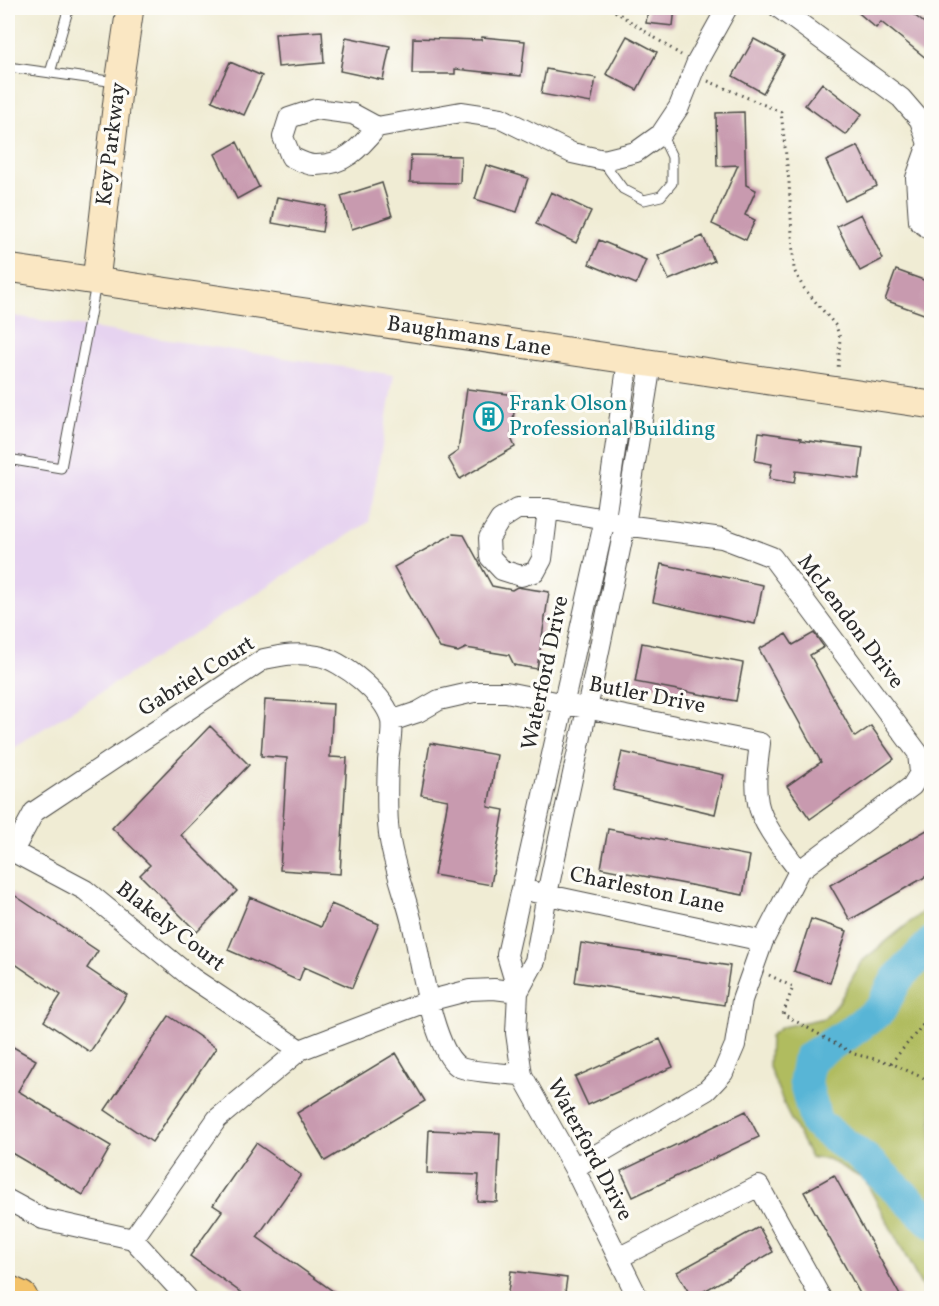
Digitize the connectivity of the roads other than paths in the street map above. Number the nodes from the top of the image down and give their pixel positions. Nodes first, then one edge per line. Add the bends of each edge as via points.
1 (130, 8) edge
2 (727, 8) edge
3 (779, 8) edge
4 (67, 14) dead end
5 (8, 67) edge
6 (50, 73) junction
7 (119, 83) junction
8 (377, 127) dead end
9 (661, 134) junction
10 (930, 146) edge
11 (604, 160) junction
12 (932, 231) edge
13 (8, 268) edge
14 (96, 281) junction
15 (640, 362) junction
16 (932, 405) edge
17 (8, 459) edge
18 (548, 509) dead end
19 (605, 519) junction
20 (625, 525) junction
21 (565, 703) junction
22 (587, 709) junction
23 (391, 721) junction
24 (10, 850) edge
25 (798, 871) junction
26 (521, 889) junction
27 (547, 894) junction
28 (763, 941) junction
29 (518, 992) junction
30 (428, 1000) junction
31 (300, 1050) junction
32 (522, 1075) junction
33 (574, 1168) junction
34 (8, 1200) edge
35 (133, 1239) junction
36 (618, 1258) junction
37 (8, 1292) edge
38 (21, 1299) edge
39 (187, 1299) edge
40 (638, 1299) edge
41 (821, 1299) edge

1 - 7 main road, Key Parkway
2 - 9 street via 697,62 679,107
3 - 10 street via 901,98 920,120
4 - 6 lane
5 - 6 lane
6 - 7 lane
7 - 14 main road, Key Parkway
8 - 11 street via 461,112 501,118 572,153
9 - 11 street via 636,152
9 - 11 lane via 672,157 672,183 661,196 644,200 623,189
10 - 12 street via 916,178 919,221
13 - 14 main road, Baughmans Lane
14 - 15 main road, Baughmans Lane
14 - 17 lane via 61,468
15 - 16 main road, Baughmans Lane
15 - 19 street, Waterford Drive
15 - 20 street, Waterford Drive
18 - 19 street, McLendon Drive
19 - 20 street, McLendon Drive
19 - 21 street, Waterford Drive
20 - 22 street, Waterford Drive
20 - 25 street, McLendon Drive via 722,538 772,557 918,753 920,773 912,786
21 - 22 street, Butler Drive
21 - 23 street, Butler Drive via 506,692 474,692 439,700
21 - 26 street, Waterford Drive
22 - 25 street, Butler Drive via 760,743 758,805
22 - 27 street, Waterford Drive
23 - 24 street, Gabriel Court via 375,693 349,670 321,656 290,653 264,659 34,812
23 - 30 street via 389,835
24 - 31 street, Blakely Court via 86,890 192,978
25 - 28 street, McLendon Drive
26 - 27 street, Charleston Lane
26 - 29 street, Waterford Drive via 507,955
27 - 28 street, Charleston Lane
27 - 29 street, Waterford Drive via 535,961
28 - 33 street, McLendon Drive via 742,1000 735,1045 723,1073 707,1090
29 - 30 street via 470,990
29 - 32 street, Waterford Drive via 516,1033
30 - 31 street
30 - 32 street via 448,1057 461,1068
31 - 35 street via 217,1119
32 - 33 street, Waterford Drive
33 - 36 street, Waterford Drive
34 - 35 street via 43,1219
35 - 39 street
36 - 40 street, Waterford Drive
36 - 41 street, Waterford Drive via 759,1186
37 - 38 highway

